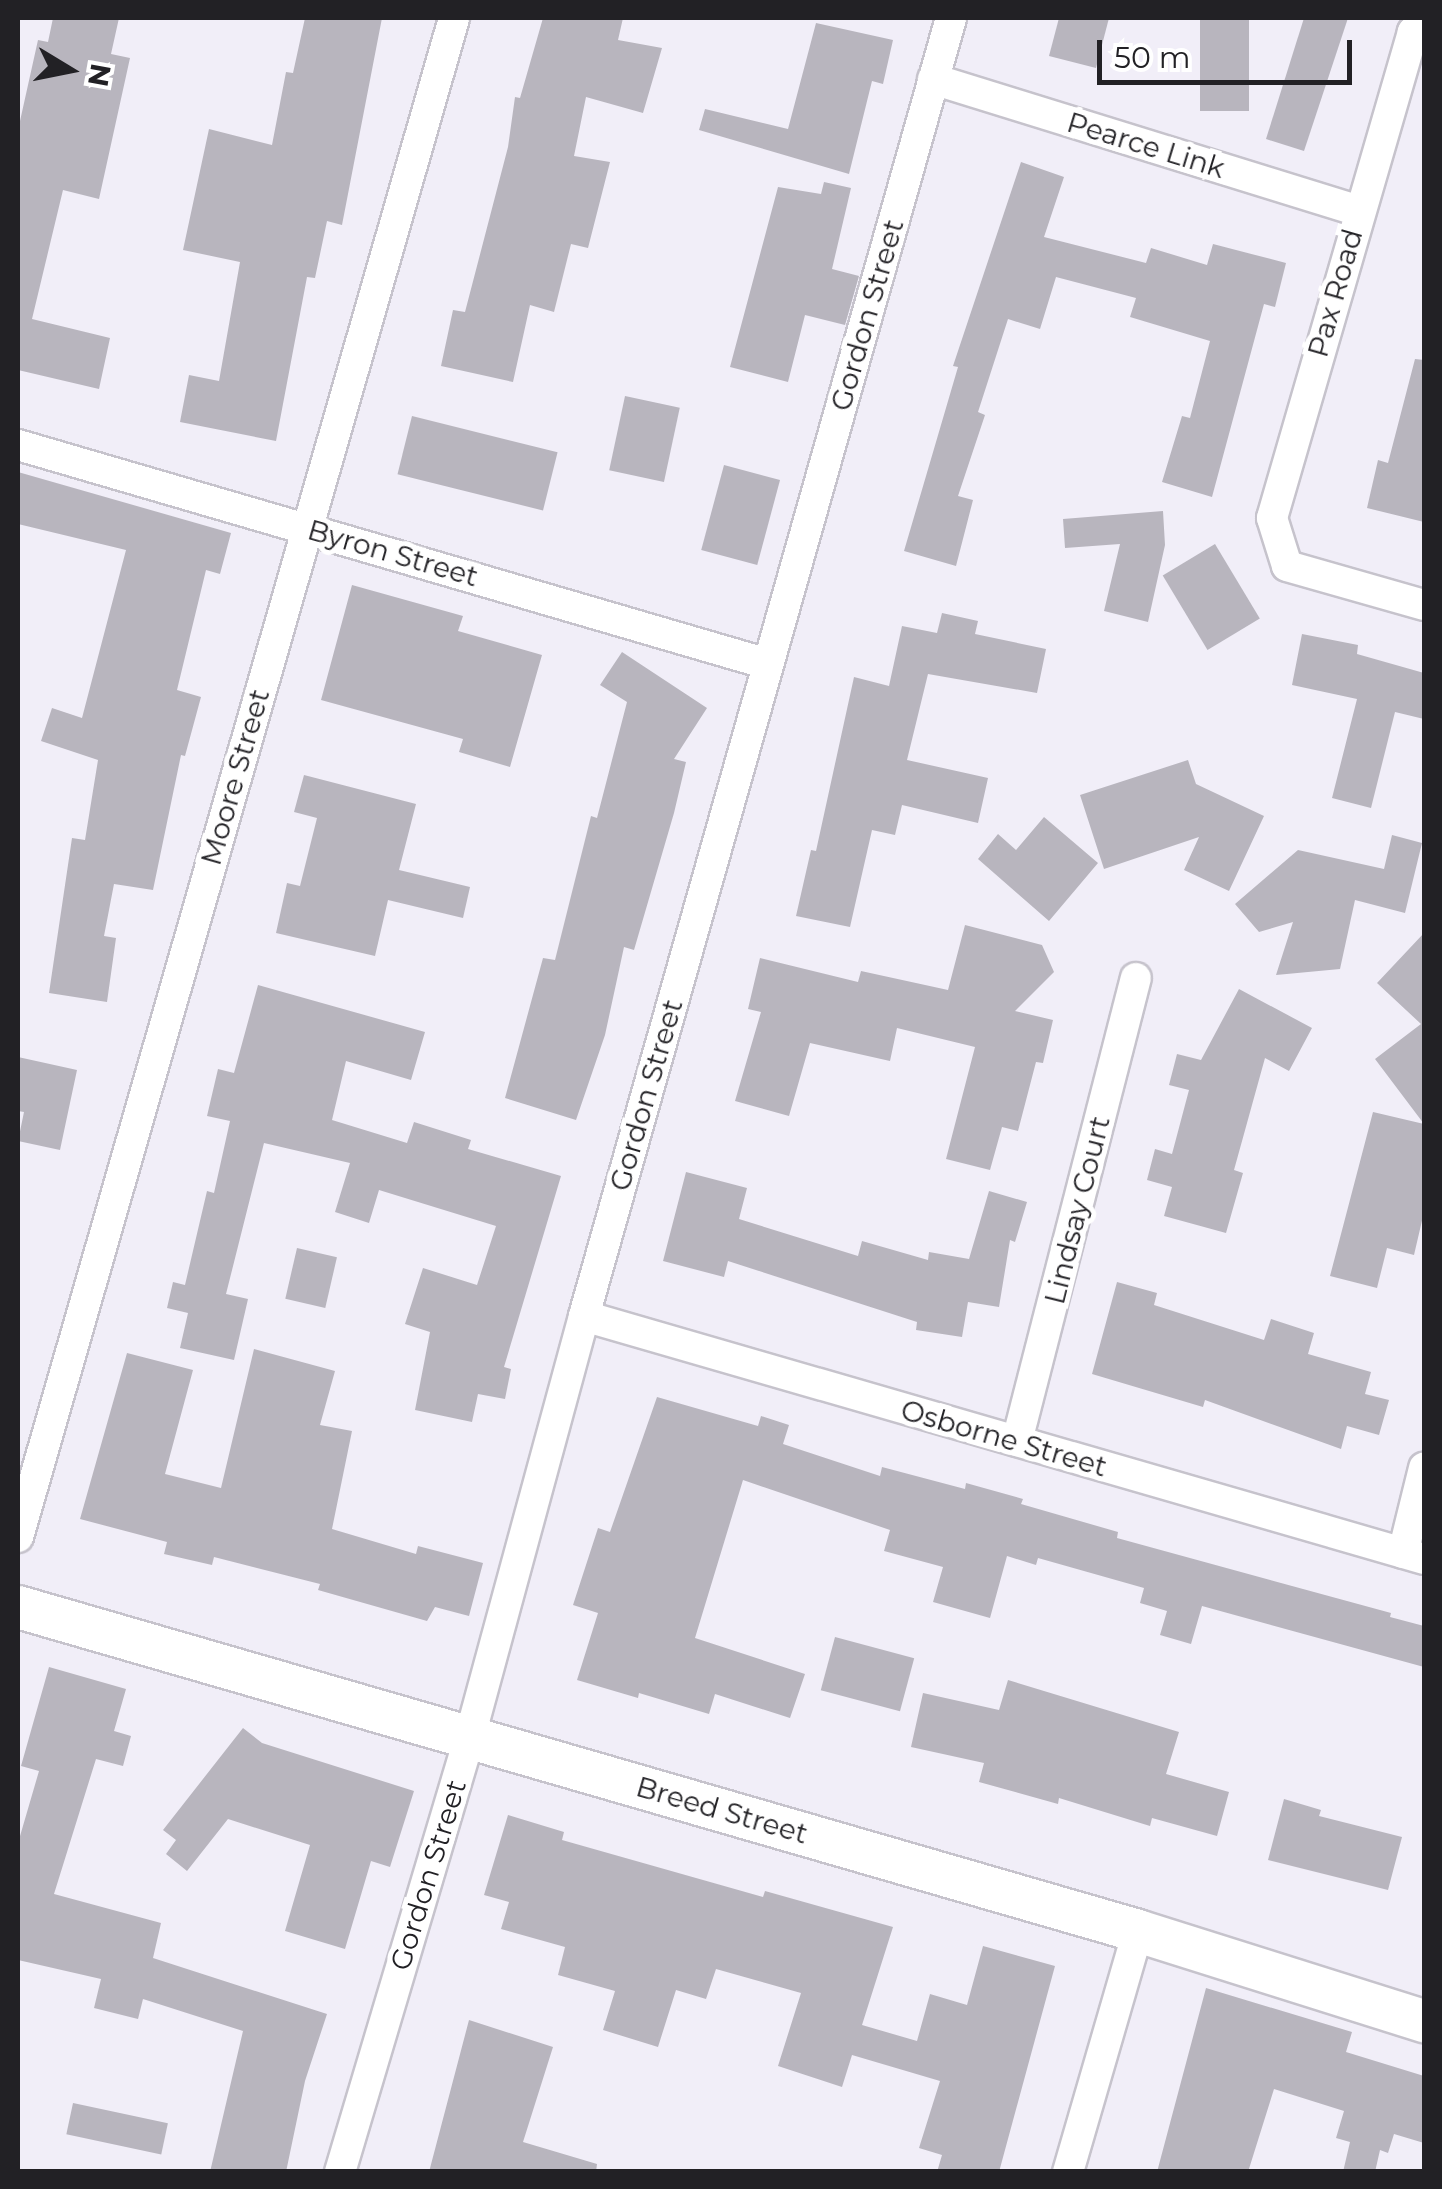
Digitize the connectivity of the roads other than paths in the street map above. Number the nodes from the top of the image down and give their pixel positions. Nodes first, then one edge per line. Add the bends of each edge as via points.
1 (454, 18) edge
2 (951, 18) edge
3 (1424, 28) edge
4 (933, 79) junction
5 (1358, 211) junction
6 (18, 445) edge
7 (307, 528) junction
8 (1424, 605) edge
9 (768, 664) junction
10 (1136, 978) dead end
11 (584, 1316) junction
12 (1018, 1442) junction
13 (1424, 1468) edge
14 (18, 1537) edge
15 (1414, 1556) edge
16 (18, 1607) edge
17 (470, 1736) junction
18 (1138, 1931) junction
19 (1424, 2021) edge
20 (340, 2172) edge
21 (1068, 2172) edge

1 - 7 street, Moore Street
2 - 4 street, Gordon Street
3 - 5 street, Pax Road via 1413,32
4 - 5 street, Pearce Link
4 - 9 street, Gordon Street
5 - 8 street, Pax Road via 1272,518 1287,566
6 - 7 street, Byron Street
7 - 9 street, Byron Street
7 - 14 street, Moore Street
9 - 11 street, Gordon Street
10 - 12 street, Lindsay Court
11 - 12 street, Osborne Street
11 - 17 street, Gordon Street
12 - 15 street, Osborne Street
13 - 15 street
16 - 17 street, Breed Street
17 - 18 street, Breed Street
17 - 20 street, Gordon Street
18 - 19 street, Breed Street
18 - 21 street

